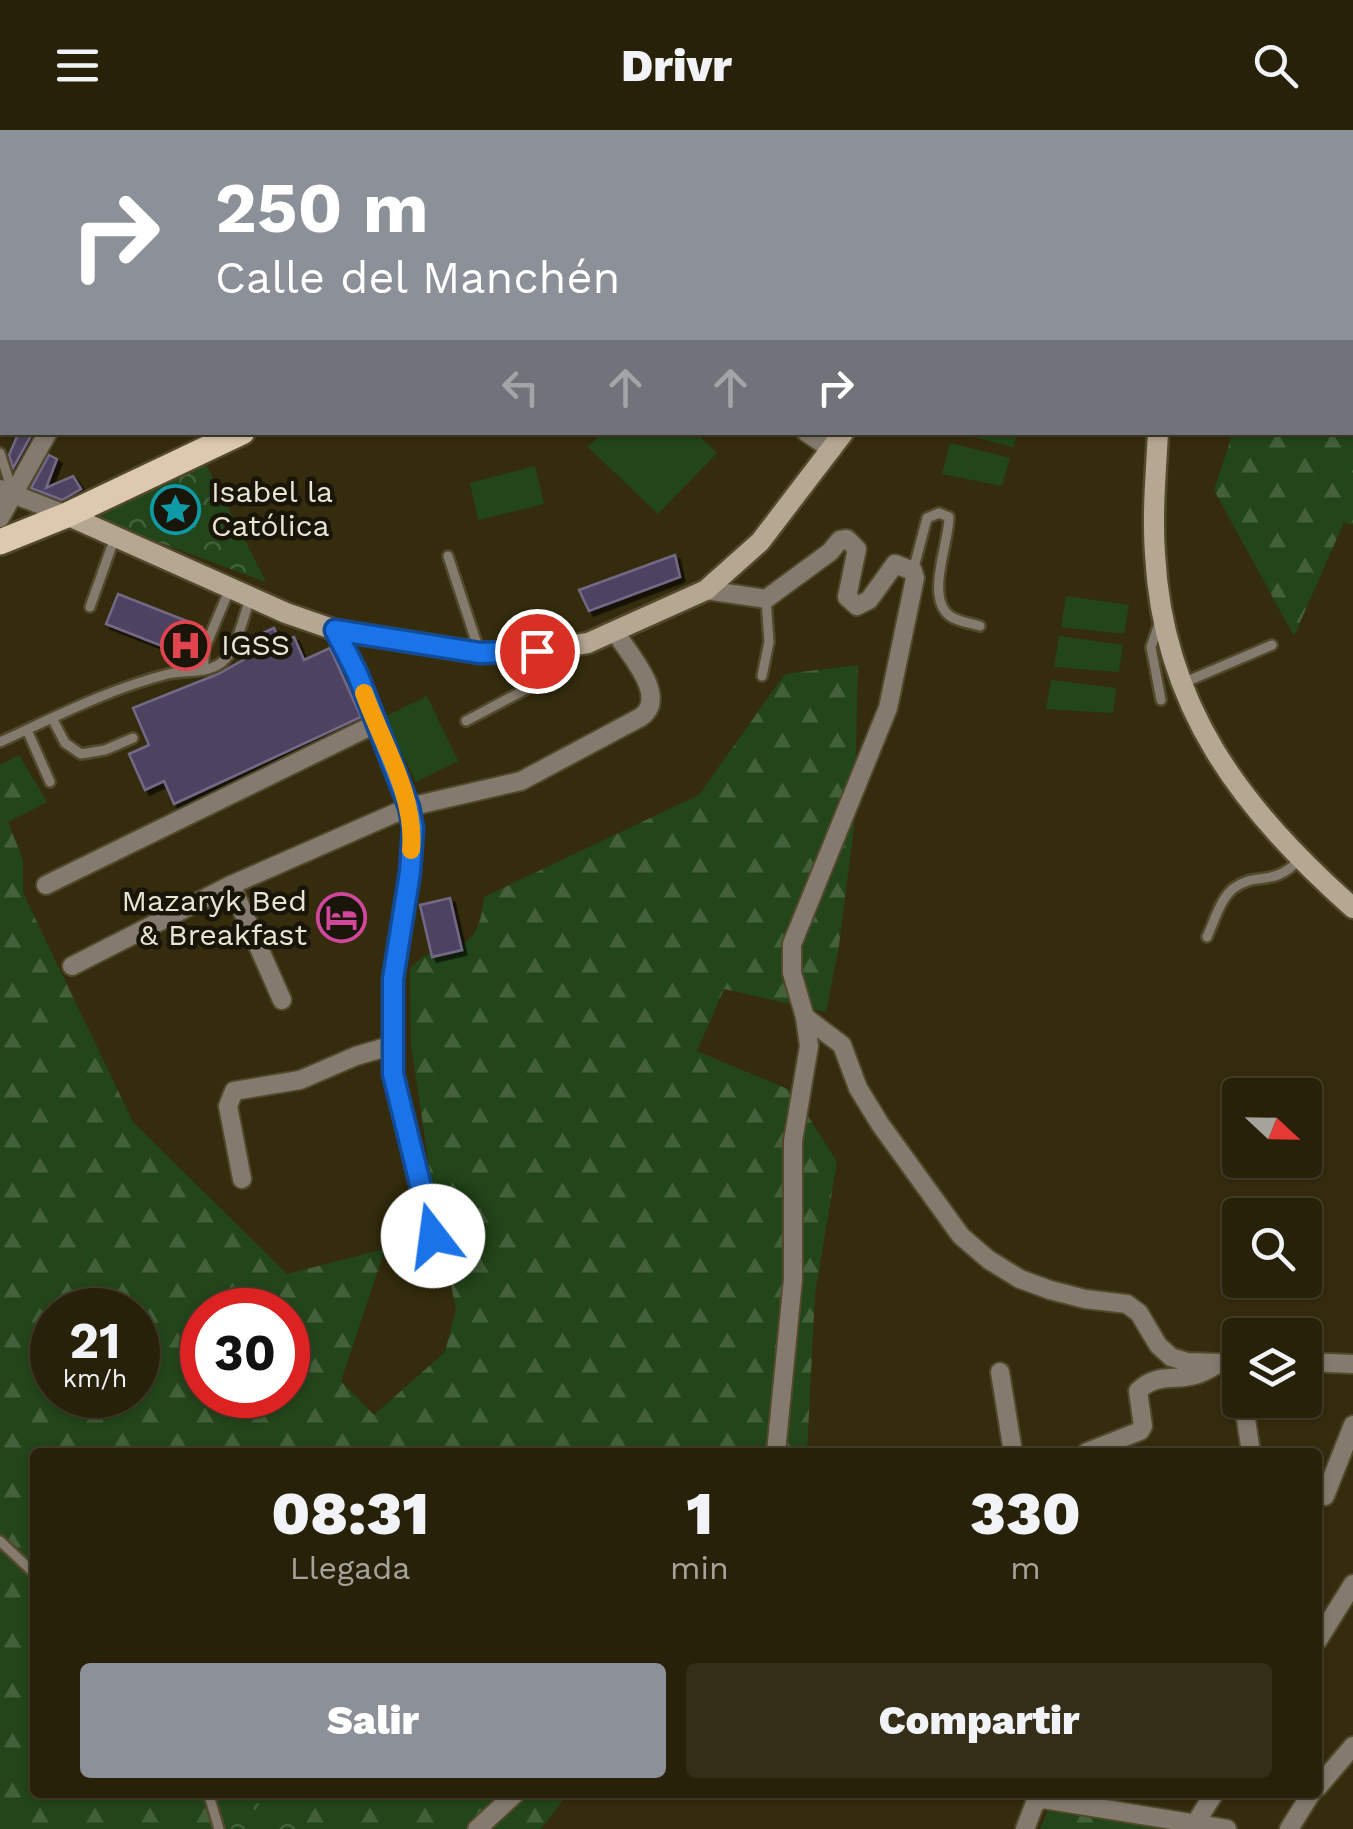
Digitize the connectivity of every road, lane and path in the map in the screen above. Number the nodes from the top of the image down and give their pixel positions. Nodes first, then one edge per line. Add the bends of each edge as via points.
1 (46, 435) edge
2 (236, 435) edge
3 (1158, 435) edge
4 (838, 441) edge
5 (0, 453) edge
6 (7, 492) edge
7 (67, 515) junction
8 (0, 518) edge
9 (115, 536) junction
10 (0, 542) edge
11 (448, 556) dead end
12 (913, 571) junction
13 (230, 588) junction
14 (706, 590) junction
15 (251, 597) junction
16 (766, 599) junction
17 (90, 607) dead end
18 (1162, 616) junction
19 (980, 626) dead end
20 (335, 630) junction
21 (616, 632) junction
22 (1272, 645) dead end
23 (537, 651) junction
24 (480, 653) junction
25 (204, 670) junction
26 (762, 676) dead end
27 (1180, 684) junction
28 (1161, 700) dead end
29 (52, 718) junction
30 (466, 721) dead end
31 (375, 724) junction
32 (27, 730) junction
33 (133, 738) dead end
34 (0, 742) edge
35 (50, 782) dead end
36 (409, 807) junction
37 (1299, 860) junction
38 (46, 884) dead end
39 (231, 885) junction
40 (1353, 908) edge
41 (1207, 936) dead end
42 (72, 966) dead end
43 (282, 1000) dead end
44 (805, 1017) junction
45 (393, 1045) junction
46 (242, 1179) dead end
47 (441, 1265) dead end
48 (1222, 1361) edge
49 (1322, 1363) edge
50 (1353, 1364) edge
51 (1222, 1365) edge
52 (1000, 1372) dead end
53 (1246, 1418) edge
54 (1353, 1425) edge
55 (776, 1448) edge
56 (1012, 1448) edge
57 (1097, 1448) edge
58 (1250, 1448) edge
59 (1326, 1496) dead end
60 (0, 1541) edge
61 (30, 1569) edge
62 (1353, 1584) edge
63 (1322, 1634) edge
64 (1353, 1746) edge
65 (1322, 1781) edge
66 (210, 1798) edge
67 (511, 1798) edge
68 (1211, 1798) edge
69 (1308, 1798) edge
70 (1195, 1824) junction
71 (219, 1829) edge
72 (478, 1829) edge
73 (1025, 1829) edge
74 (1226, 1829) edge
75 (1289, 1829) edge

1 - 6 street
2 - 7 main road
3 - 18 street via 1153,493
4 - 14 street via 760,542
5 - 6 lane
6 - 7 street
6 - 8 street
7 - 9 street
7 - 10 main road
9 - 13 street
9 - 17 lane
11 - 24 lane
12 - 16 street via 894,564 869,600 857,606 847,598 857,549 840,540
12 - 19 lane via 927,518 949,517 940,601 953,618
12 - 44 street via 888,708 792,944 792,973
13 - 15 street
13 - 25 lane via 204,650
14 - 16 street
14 - 21 street
15 - 20 street
15 - 25 lane via 229,653
16 - 26 lane
18 - 27 street
18 - 28 lane via 1151,647
20 - 24 street
20 - 31 street
21 - 23 street
21 - 36 street via 650,688 649,712 521,781
22 - 27 lane
23 - 24 street
23 - 30 lane via 534,685
25 - 29 lane via 135,682
27 - 37 street via 1239,791
29 - 32 lane
29 - 33 lane via 80,754
31 - 36 street
31 - 38 street
32 - 34 lane
32 - 35 lane
36 - 39 street
36 - 45 street via 412,843 393,979
37 - 40 street
37 - 41 lane via 1280,877 1234,888
39 - 42 street
39 - 43 street
44 - 48 street via 842,1045 880,1124 961,1236 988,1260 1050,1290 1127,1304 1171,1357
44 - 55 street via 809,1046 793,1141 793,1279
45 - 46 street via 300,1080 234,1091 228,1106
45 - 47 street via 393,1074
49 - 50 street
51 - 57 street via 1197,1375 1154,1378 1138,1391 1140,1431
52 - 56 street
53 - 58 street
54 - 59 street
60 - 61 lane
62 - 63 street
64 - 65 street
66 - 71 lane
67 - 72 street
68 - 70 street
69 - 75 street
70 - 73 street via 1043,1799
70 - 74 street

